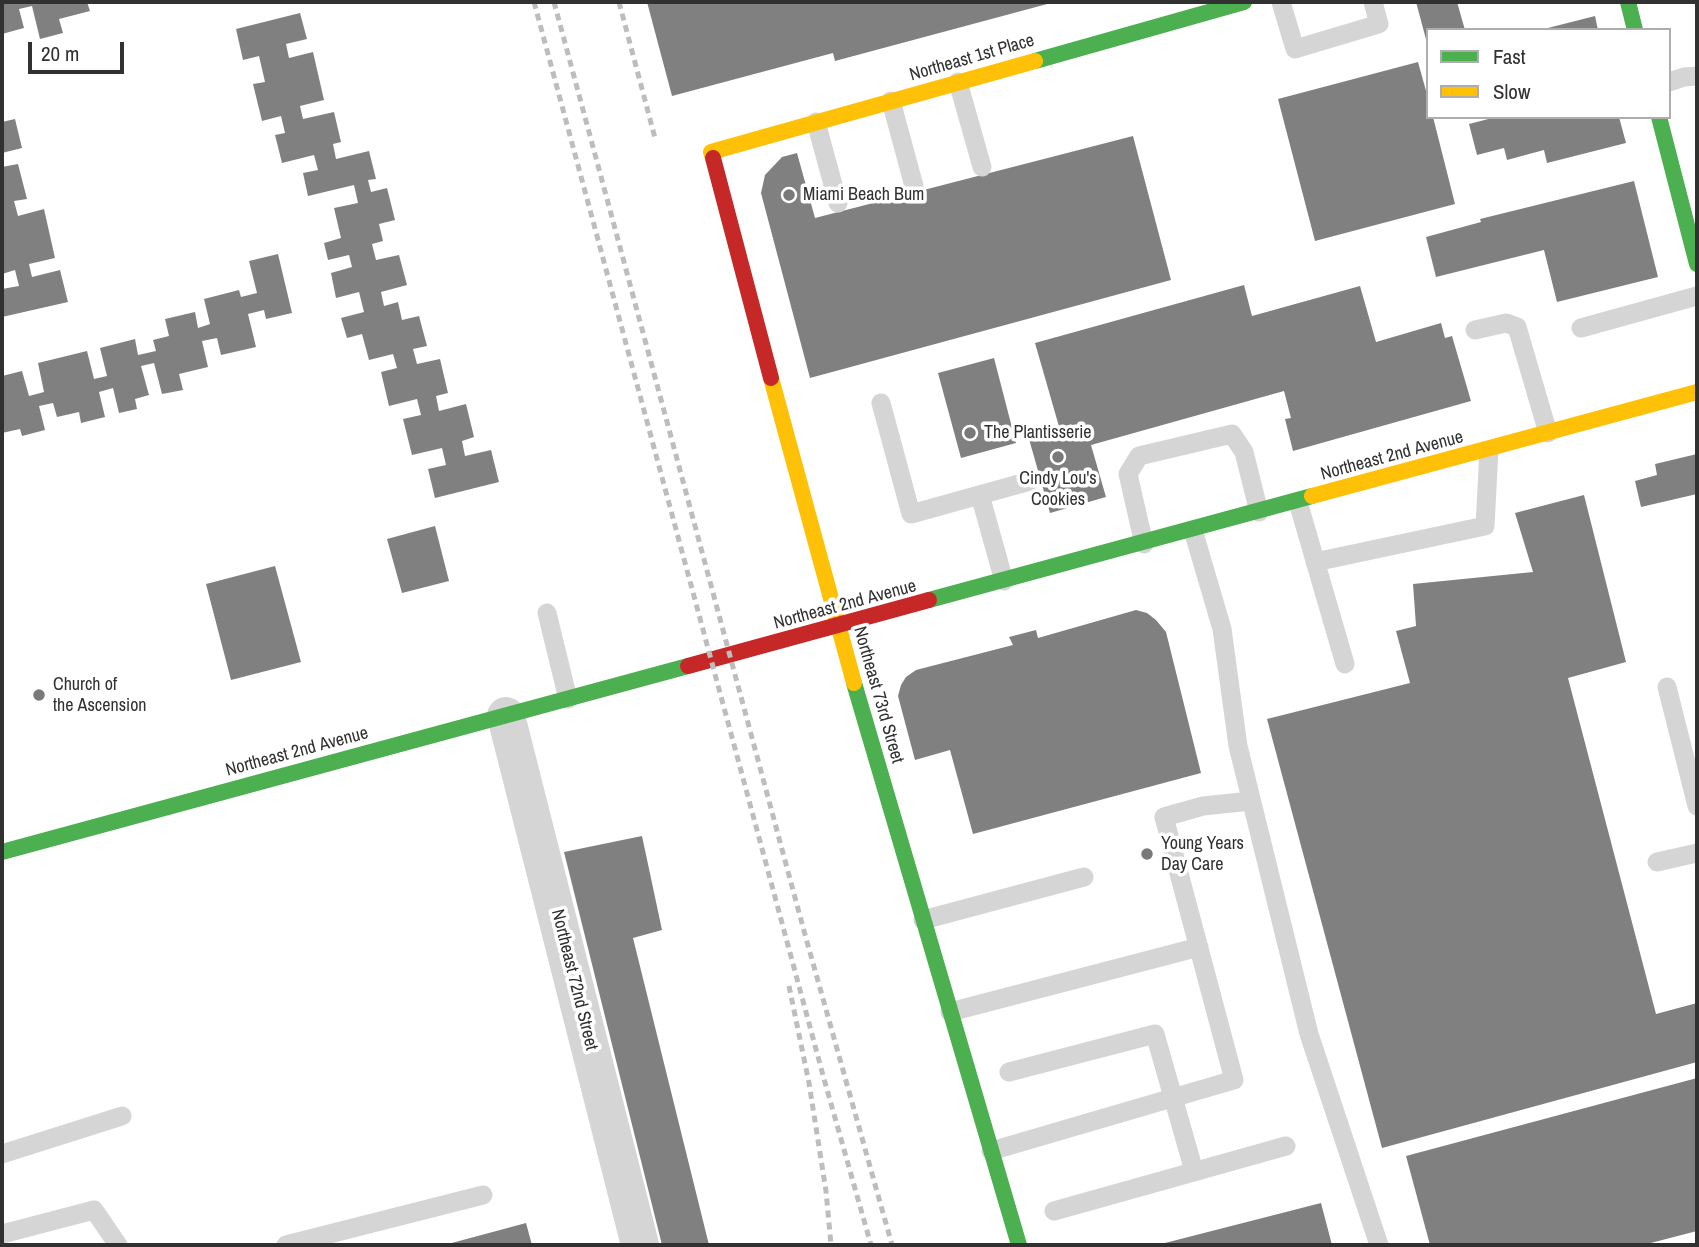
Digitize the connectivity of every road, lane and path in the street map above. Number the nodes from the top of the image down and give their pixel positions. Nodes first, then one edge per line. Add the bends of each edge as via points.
1 (1244, 2) edge
2 (1281, 2) edge
3 (1373, 2) edge
4 (1628, 2) edge
5 (1635, 28) edge
6 (1697, 76) edge
7 (958, 82) junction
8 (1671, 82) edge
9 (891, 101) junction
10 (1660, 119) edge
11 (816, 122) junction
12 (711, 152) joint
13 (982, 167) dead end
14 (914, 186) dead end
15 (838, 202) dead end
16 (1690, 211) edge
17 (1697, 264) edge
18 (1697, 296) edge
19 (1581, 328) dead end
20 (1475, 330) dead end
21 (1697, 392) edge
22 (881, 403) dead end
23 (1548, 433) junction
24 (1489, 450) junction
25 (1030, 481) dead end
26 (981, 495) junction
27 (1298, 502) junction
28 (1259, 512) junction
29 (1193, 530) junction
30 (1144, 544) junction
31 (1315, 562) junction
32 (1004, 581) junction
33 (547, 613) dead end
34 (838, 627) junction
35 (1345, 664) dead end
36 (1667, 687) dead end
37 (568, 699) junction
38 (506, 716) junction
39 (1251, 801) junction
40 (1697, 806) edge
41 (2, 852) edge
42 (1697, 853) edge
43 (1657, 862) dead end
44 (1084, 877) dead end
45 (923, 920) junction
46 (1199, 947) junction
47 (950, 1012) junction
48 (1009, 1072) dead end
49 (1174, 1098) junction
50 (122, 1116) dead end
51 (1286, 1146) dead end
52 (991, 1151) junction
53 (2, 1154) edge
54 (1194, 1171) junction
55 (483, 1195) dead end
56 (1054, 1211) dead end
57 (2, 1234) edge
58 (118, 1245) edge
59 (286, 1245) edge
60 (640, 1245) edge
61 (1019, 1245) edge
62 (1379, 1245) edge

1 - 7 street, Northeast 1st Place
2 - 3 lane via 1295,49 1379,24
4 - 5 street
6 - 8 lane
7 - 9 street, Northeast 1st Place
7 - 13 lane
9 - 11 street, Northeast 1st Place
9 - 14 lane
10 - 16 street
11 - 12 street, Northeast 1st Place
11 - 15 lane
12 - 34 street, Northeast 73rd Street
16 - 17 street
18 - 19 lane
20 - 23 lane via 1506,323 1517,327
21 - 23 street, Northeast 2nd Avenue
22 - 26 lane via 911,514
23 - 24 street, Northeast 2nd Avenue
24 - 27 street, Northeast 2nd Avenue
24 - 31 lane via 1485,526
25 - 26 lane
26 - 32 lane
27 - 28 street, Northeast 2nd Avenue
27 - 31 lane
28 - 29 street, Northeast 2nd Avenue
28 - 30 lane via 1244,452 1232,434 1139,456 1128,474
29 - 30 street, Northeast 2nd Avenue
29 - 39 lane via 1222,629 1238,746
30 - 32 street, Northeast 2nd Avenue
31 - 35 lane
32 - 34 street, Northeast 2nd Avenue
33 - 37 lane
34 - 37 street, Northeast 2nd Avenue
34 - 45 street, Northeast 73rd Street
36 - 40 lane
37 - 38 street, Northeast 2nd Avenue
38 - 41 street, Northeast 2nd Avenue
38 - 60 street, Northeast 72nd Street via 537,810
39 - 46 lane via 1203,806 1164,817
39 - 62 lane via 1309,1034
42 - 43 lane
44 - 45 lane
45 - 47 street, Northeast 73rd Street
46 - 47 lane
46 - 49 lane via 1234,1080
47 - 52 street, Northeast 73rd Street
48 - 49 lane via 1156,1034
49 - 52 lane
49 - 54 lane
50 - 53 lane
51 - 54 lane
52 - 61 street, Northeast 73rd Street
54 - 56 lane
55 - 59 lane
57 - 58 lane via 94,1210

